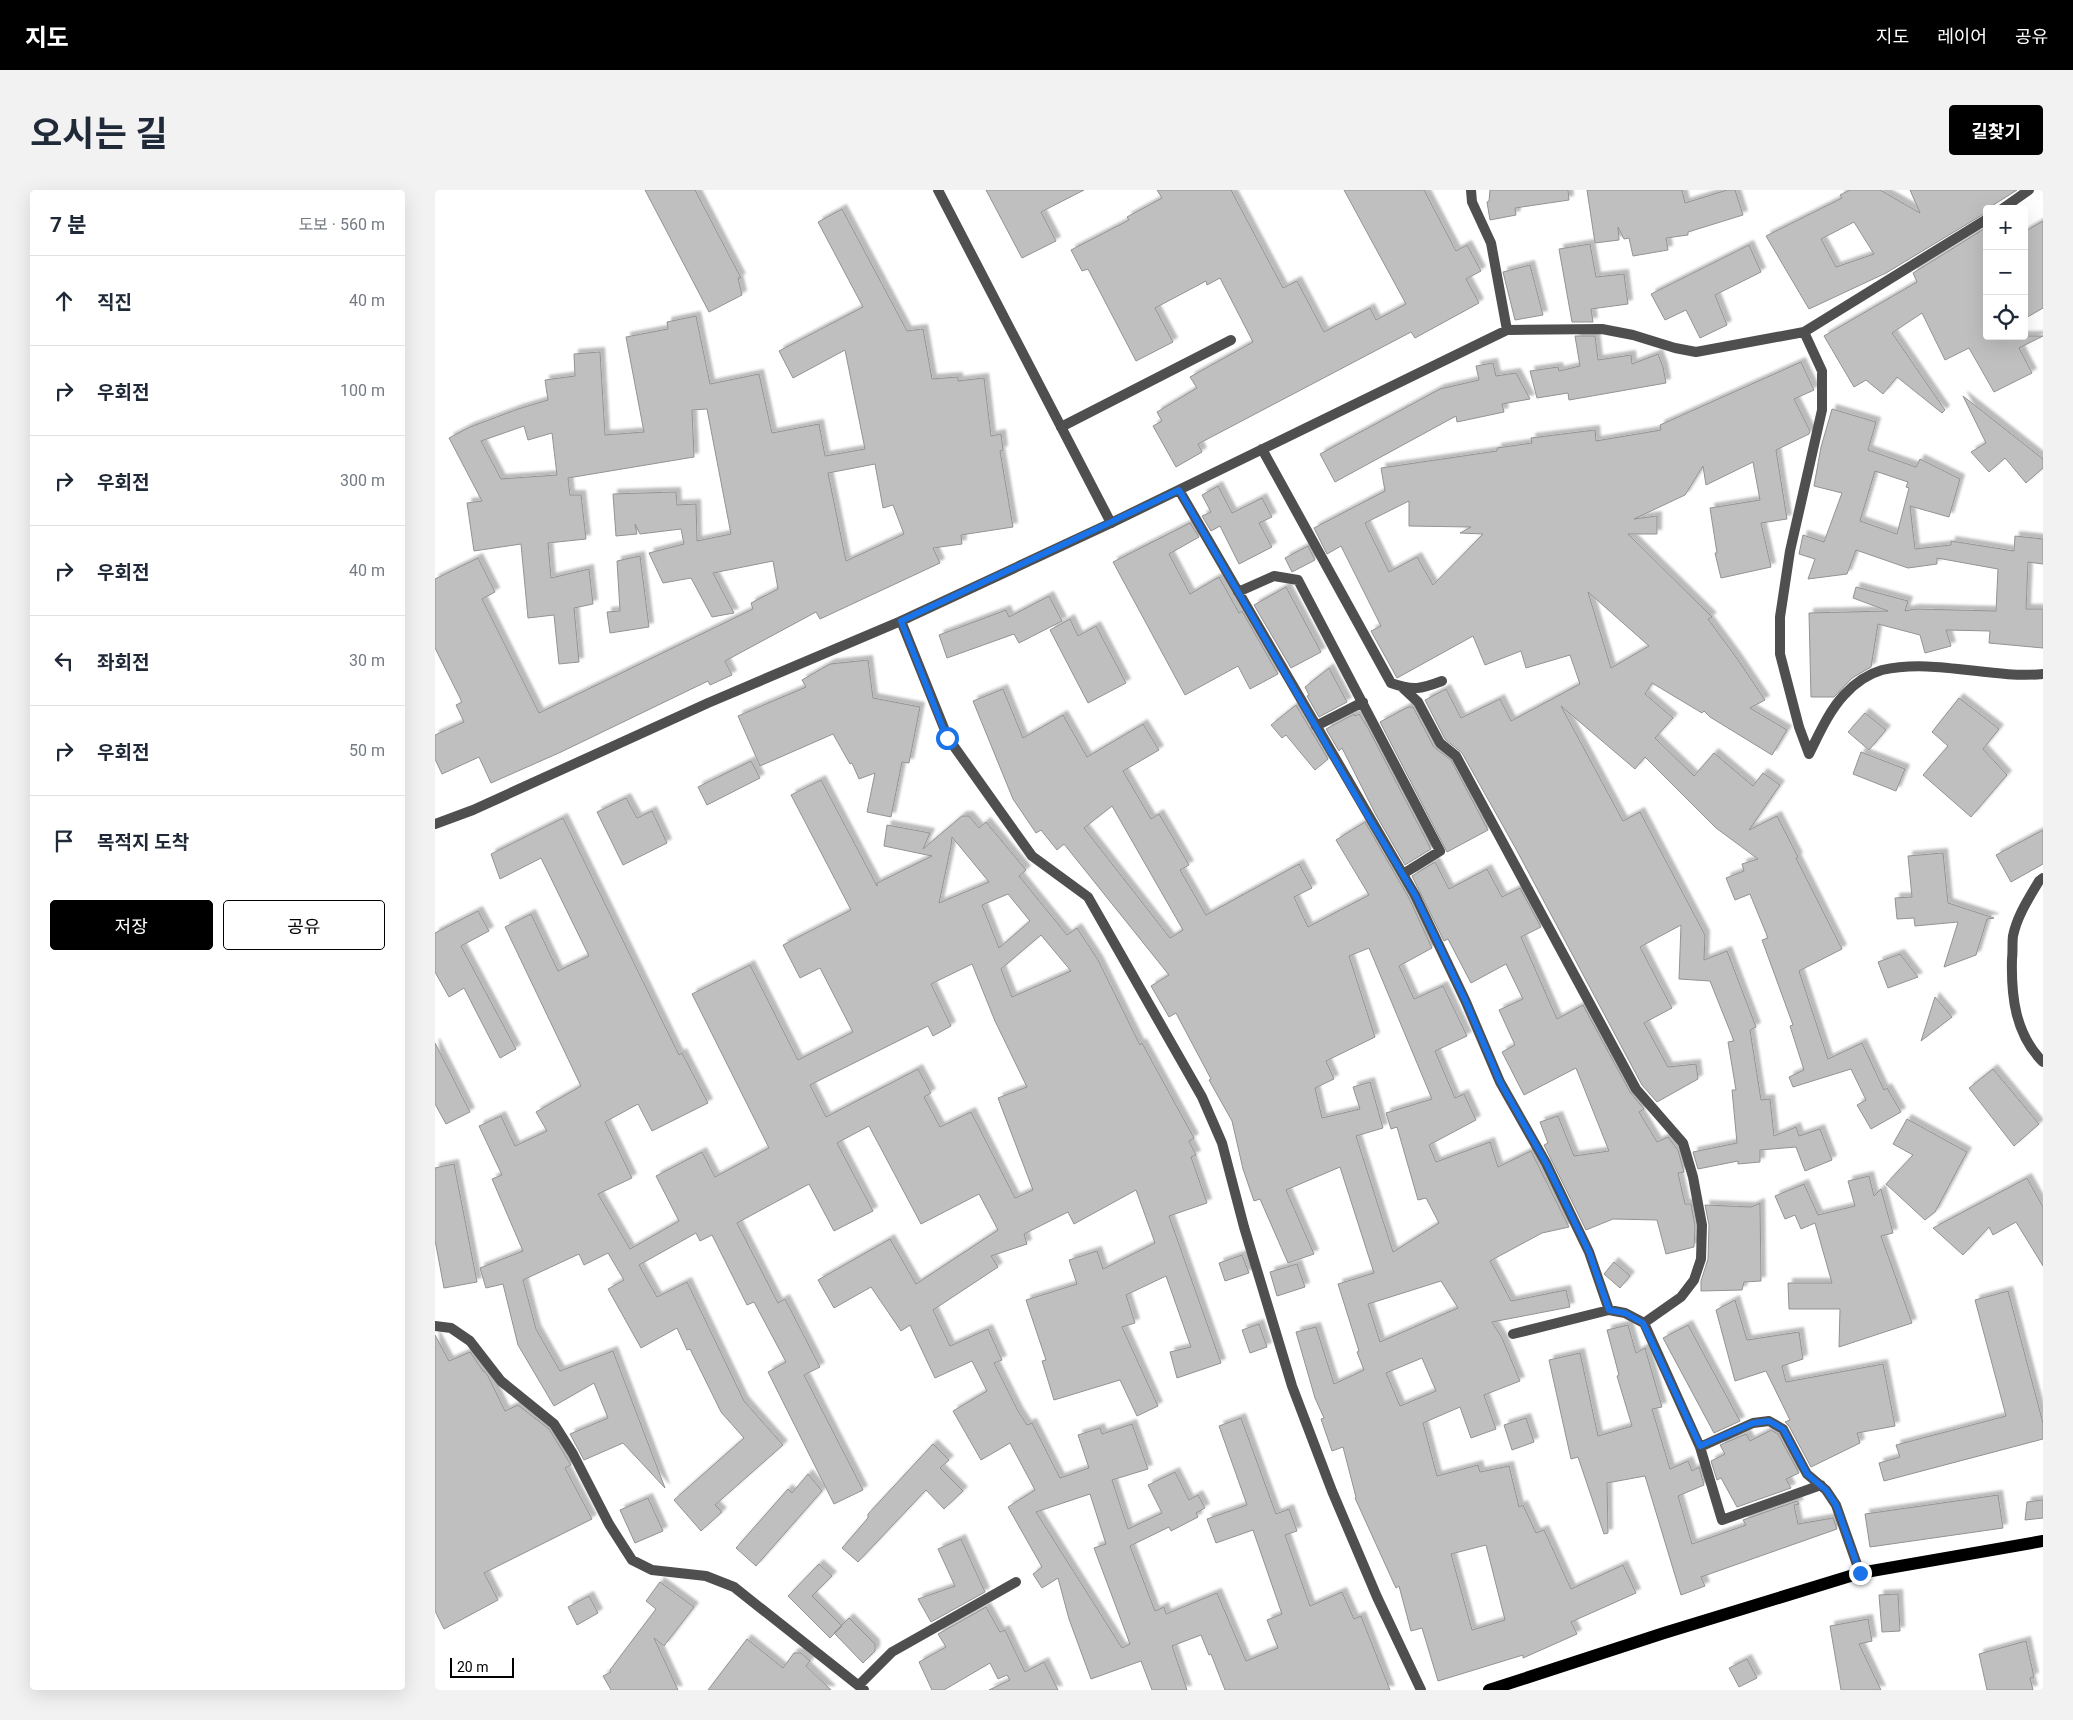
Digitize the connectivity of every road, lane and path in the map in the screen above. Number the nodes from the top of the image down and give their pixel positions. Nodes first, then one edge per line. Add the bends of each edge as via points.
1 (938, 190) edge
2 (1471, 190) edge
3 (2029, 190) edge
4 (2008, 205) edge
5 (1983, 221) edge
6 (1507, 330) junction
7 (1804, 332) junction
8 (1231, 340) dead end
9 (1061, 427) junction
10 (1262, 449) junction
11 (1179, 490) junction
12 (1111, 523) junction
13 (1238, 592) junction
14 (901, 621) junction
15 (2043, 674) edge
16 (1442, 681) dead end
17 (1403, 688) junction
18 (1363, 702) junction
19 (1316, 726) junction
20 (435, 824) edge
21 (1403, 874) junction
22 (2043, 878) edge
23 (2043, 1062) edge
24 (1609, 1310) junction
25 (1643, 1323) junction
26 (435, 1326) edge
27 (1513, 1334) dead end
28 (1700, 1446) junction
29 (1821, 1485) junction
30 (2043, 1542) edge
31 (1860, 1573) junction
32 (1015, 1582) dead end
33 (862, 1687) edge
34 (1421, 1690) edge
35 (1489, 1690) edge

1 - 9 street
2 - 6 street via 1472,202 1491,243
3 - 4 street
5 - 7 street
6 - 7 street via 1602,330 1696,352
6 - 10 street
7 - 15 street via 1822,371 1822,410 1790,551 1779,618 1780,654 1809,754 1825,721 1843,696 1860,681 1882,670 1925,666
8 - 9 street
9 - 12 street
10 - 11 street
10 - 17 street via 1391,683
11 - 12 street
11 - 13 street
12 - 14 street
13 - 18 street via 1274,576 1298,580
13 - 19 street
14 - 20 street
14 - 34 street via 947,738 1032,856 1088,898 1202,1096 1222,1143 1295,1394 1377,1597
16 - 17 street via 1420,689
17 - 25 street via 1418,702 1440,743 1456,756 1637,1089 1683,1143 1702,1225 1701,1259 1694,1280 1681,1297
18 - 19 street
18 - 21 street via 1440,851
19 - 21 street
21 - 24 street via 1466,1002 1500,1082 1546,1163 1589,1252
22 - 23 street via 2024,906 2013,936 2012,997 2021,1029
24 - 25 street via 1625,1313
24 - 27 street
25 - 28 street
26 - 33 street via 451,1328 470,1341 501,1381 555,1424 632,1560 652,1570 706,1576 734,1587
28 - 29 street via 1753,1423 1769,1421 1783,1429 1807,1474
28 - 29 street via 1723,1520
29 - 31 street via 1836,1505
30 - 31 main road
31 - 35 main road
32 - 33 street via 892,1652

